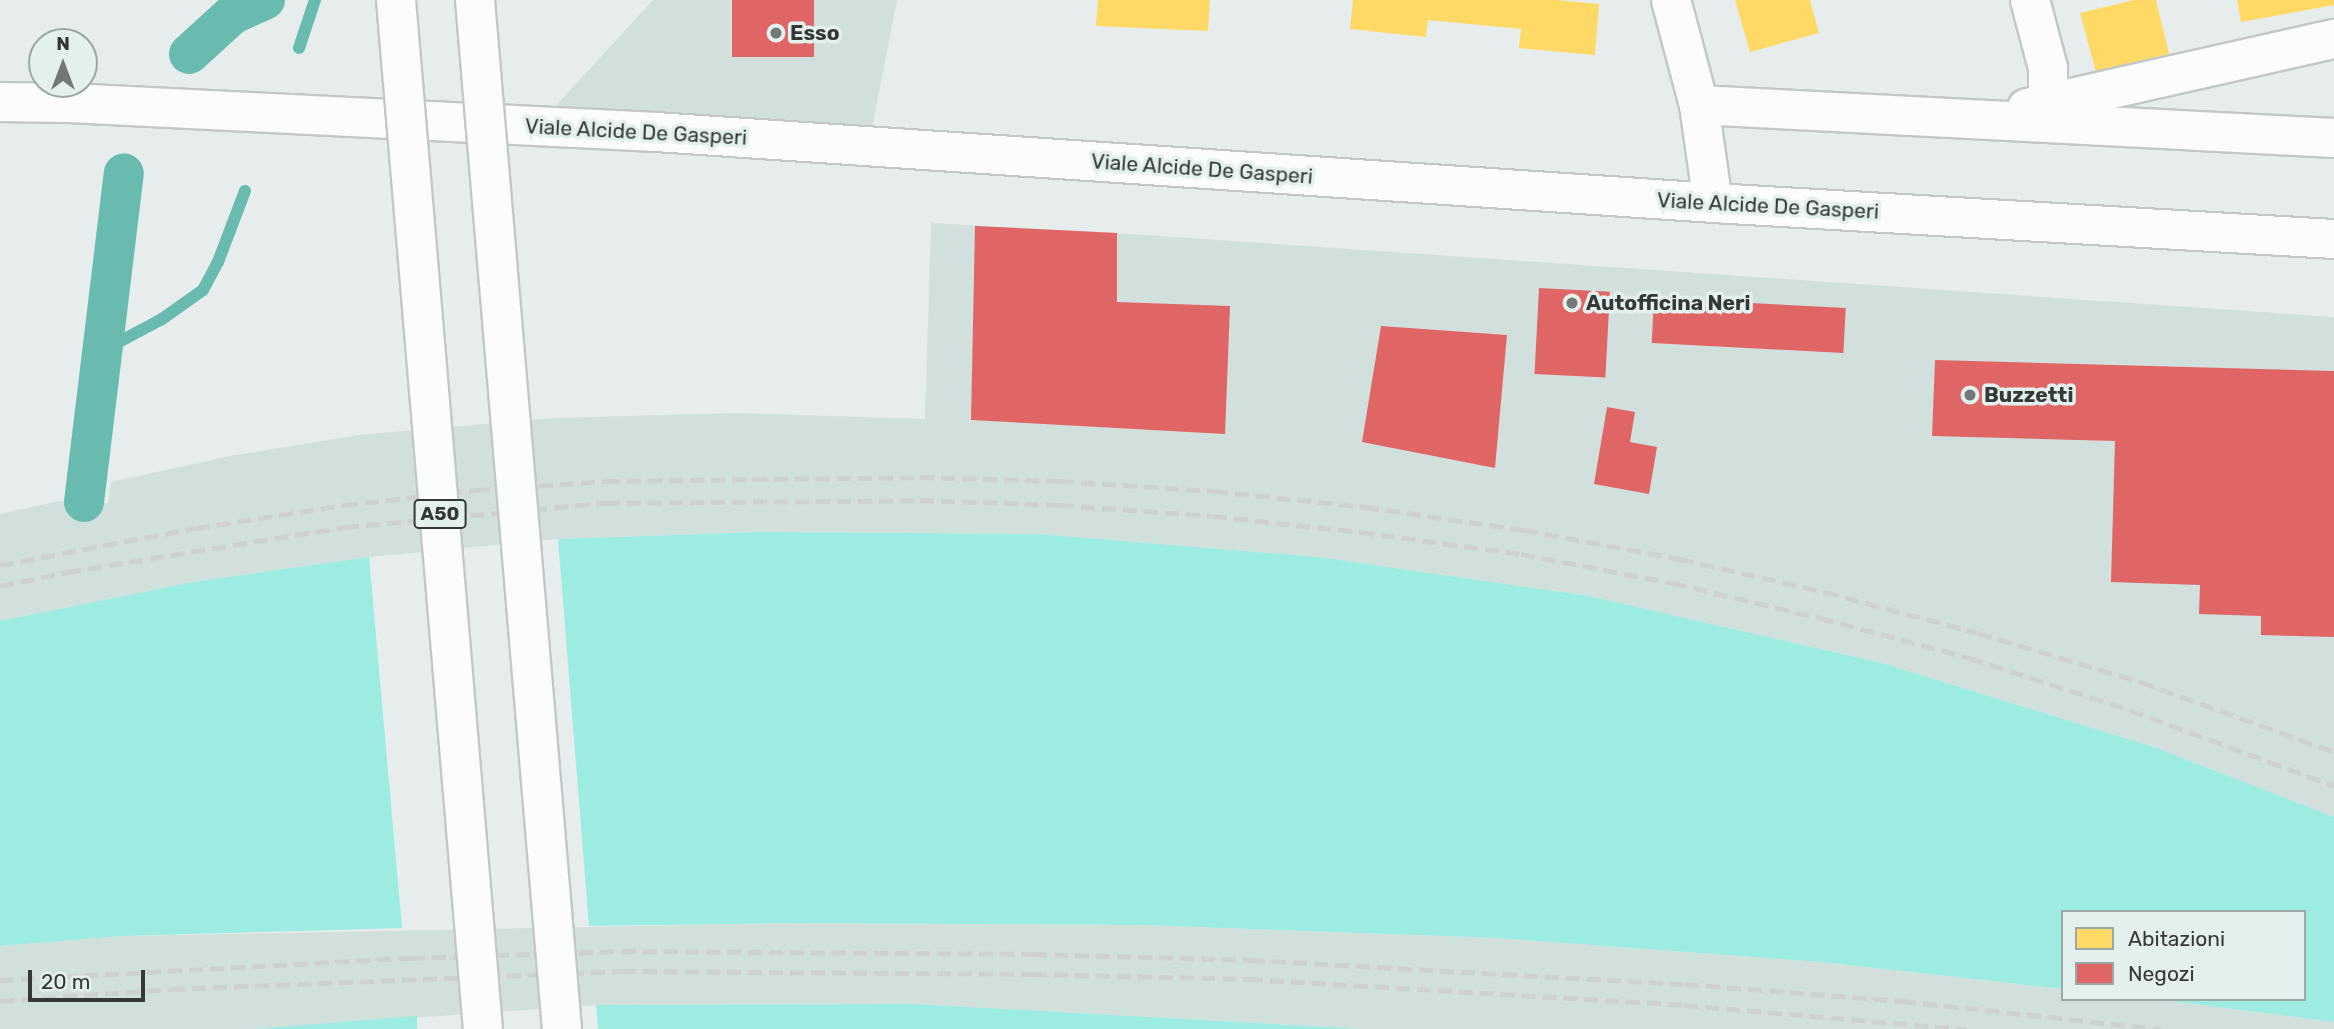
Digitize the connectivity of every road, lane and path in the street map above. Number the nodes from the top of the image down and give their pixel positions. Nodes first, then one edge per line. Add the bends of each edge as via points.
1 (396, 0) edge
2 (475, 0) edge
3 (1671, 0) edge
4 (2030, 0) edge
5 (2334, 39) edge
6 (0, 95) edge
7 (0, 102) edge
8 (69, 103) junction
9 (1699, 105) junction
10 (2048, 112) junction
11 (2334, 138) edge
12 (1713, 203) junction
13 (2334, 239) edge
14 (483, 1029) edge
15 (562, 1029) edge

1 - 14 main road, A50, bridge
2 - 15 main road, bridge
3 - 9 main road
4 - 10 main road via 2048,68
5 - 10 main road
6 - 8 main road, Viale Alcide De Gasperi
7 - 8 main road, Viale Alcide De Gasperi
8 - 12 main road, Viale Alcide De Gasperi via 656,132
9 - 10 main road via 1984,119
9 - 12 main road
10 - 11 main road
12 - 13 main road, Viale Alcide De Gasperi

